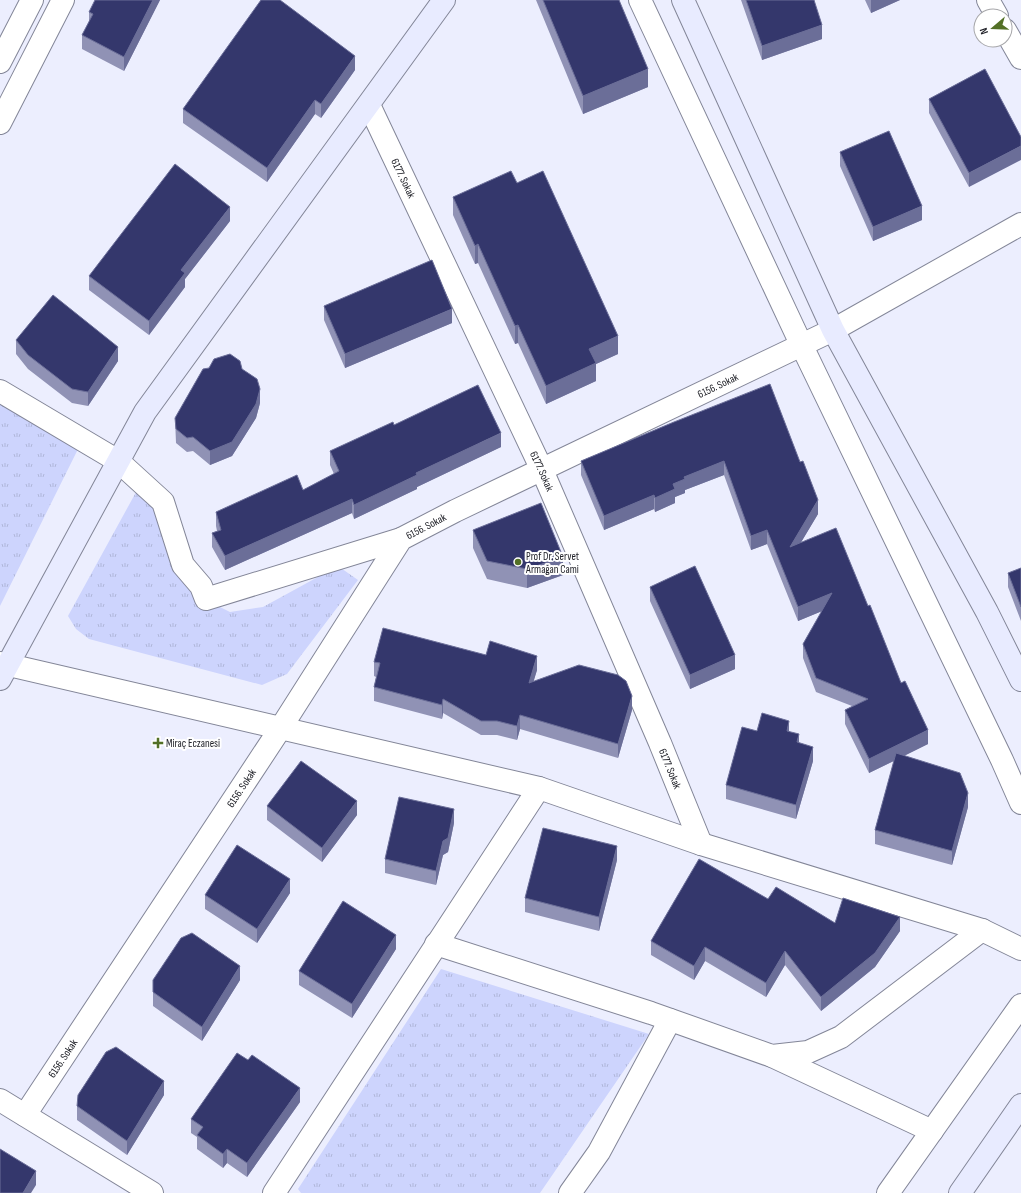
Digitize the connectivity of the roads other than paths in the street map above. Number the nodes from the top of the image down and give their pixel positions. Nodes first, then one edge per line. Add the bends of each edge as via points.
1 (32, 0) edge
2 (444, 0) edge
3 (640, 0) edge
4 (684, 0) edge
5 (59, 1) edge
6 (1013, 44) edge
7 (1021, 58) edge
8 (0, 62) edge
9 (369, 105) junction
10 (0, 123) edge
11 (1021, 224) edge
12 (833, 330) junction
13 (801, 344) junction
14 (0, 391) edge
15 (118, 461) junction
16 (542, 470) junction
17 (401, 539) junction
18 (2, 669) edge
19 (1021, 680) edge
20 (280, 728) junction
21 (539, 788) junction
22 (1021, 803) edge
23 (701, 844) junction
24 (982, 930) junction
25 (436, 944) junction
26 (1021, 949) edge
27 (1021, 1005) edge
28 (670, 1020) junction
29 (772, 1056) junction
30 (0, 1100) edge
31 (1021, 1105) edge
32 (25, 1115) junction
33 (932, 1131) junction
34 (152, 1193) edge
35 (274, 1193) edge
36 (570, 1193) edge
37 (888, 1193) edge
38 (960, 1193) edge

1 - 8 street
2 - 9 street
3 - 13 street
4 - 12 street
5 - 10 street
6 - 7 street
9 - 15 street via 145,412
9 - 16 street, 6177. Sokak
11 - 12 street, 6156. Sokak
12 - 13 street, 6156. Sokak
12 - 19 street via 987,612
13 - 16 street, 6156. Sokak
13 - 22 street
14 - 15 street
15 - 17 street via 164,502 183,565 201,586 206,599
15 - 18 street
16 - 17 street, 6156. Sokak
16 - 23 street, 6177. Sokak
17 - 20 street, 6156. Sokak
18 - 20 street
20 - 21 street
20 - 32 street, 6156. Sokak
21 - 23 street
21 - 25 street
23 - 24 street
24 - 26 street
24 - 29 street via 842,1037 808,1052
25 - 28 street
25 - 35 street
27 - 33 street
28 - 29 street
28 - 36 street via 599,1152
29 - 33 street
30 - 32 street
31 - 38 street
32 - 34 street
33 - 37 street

